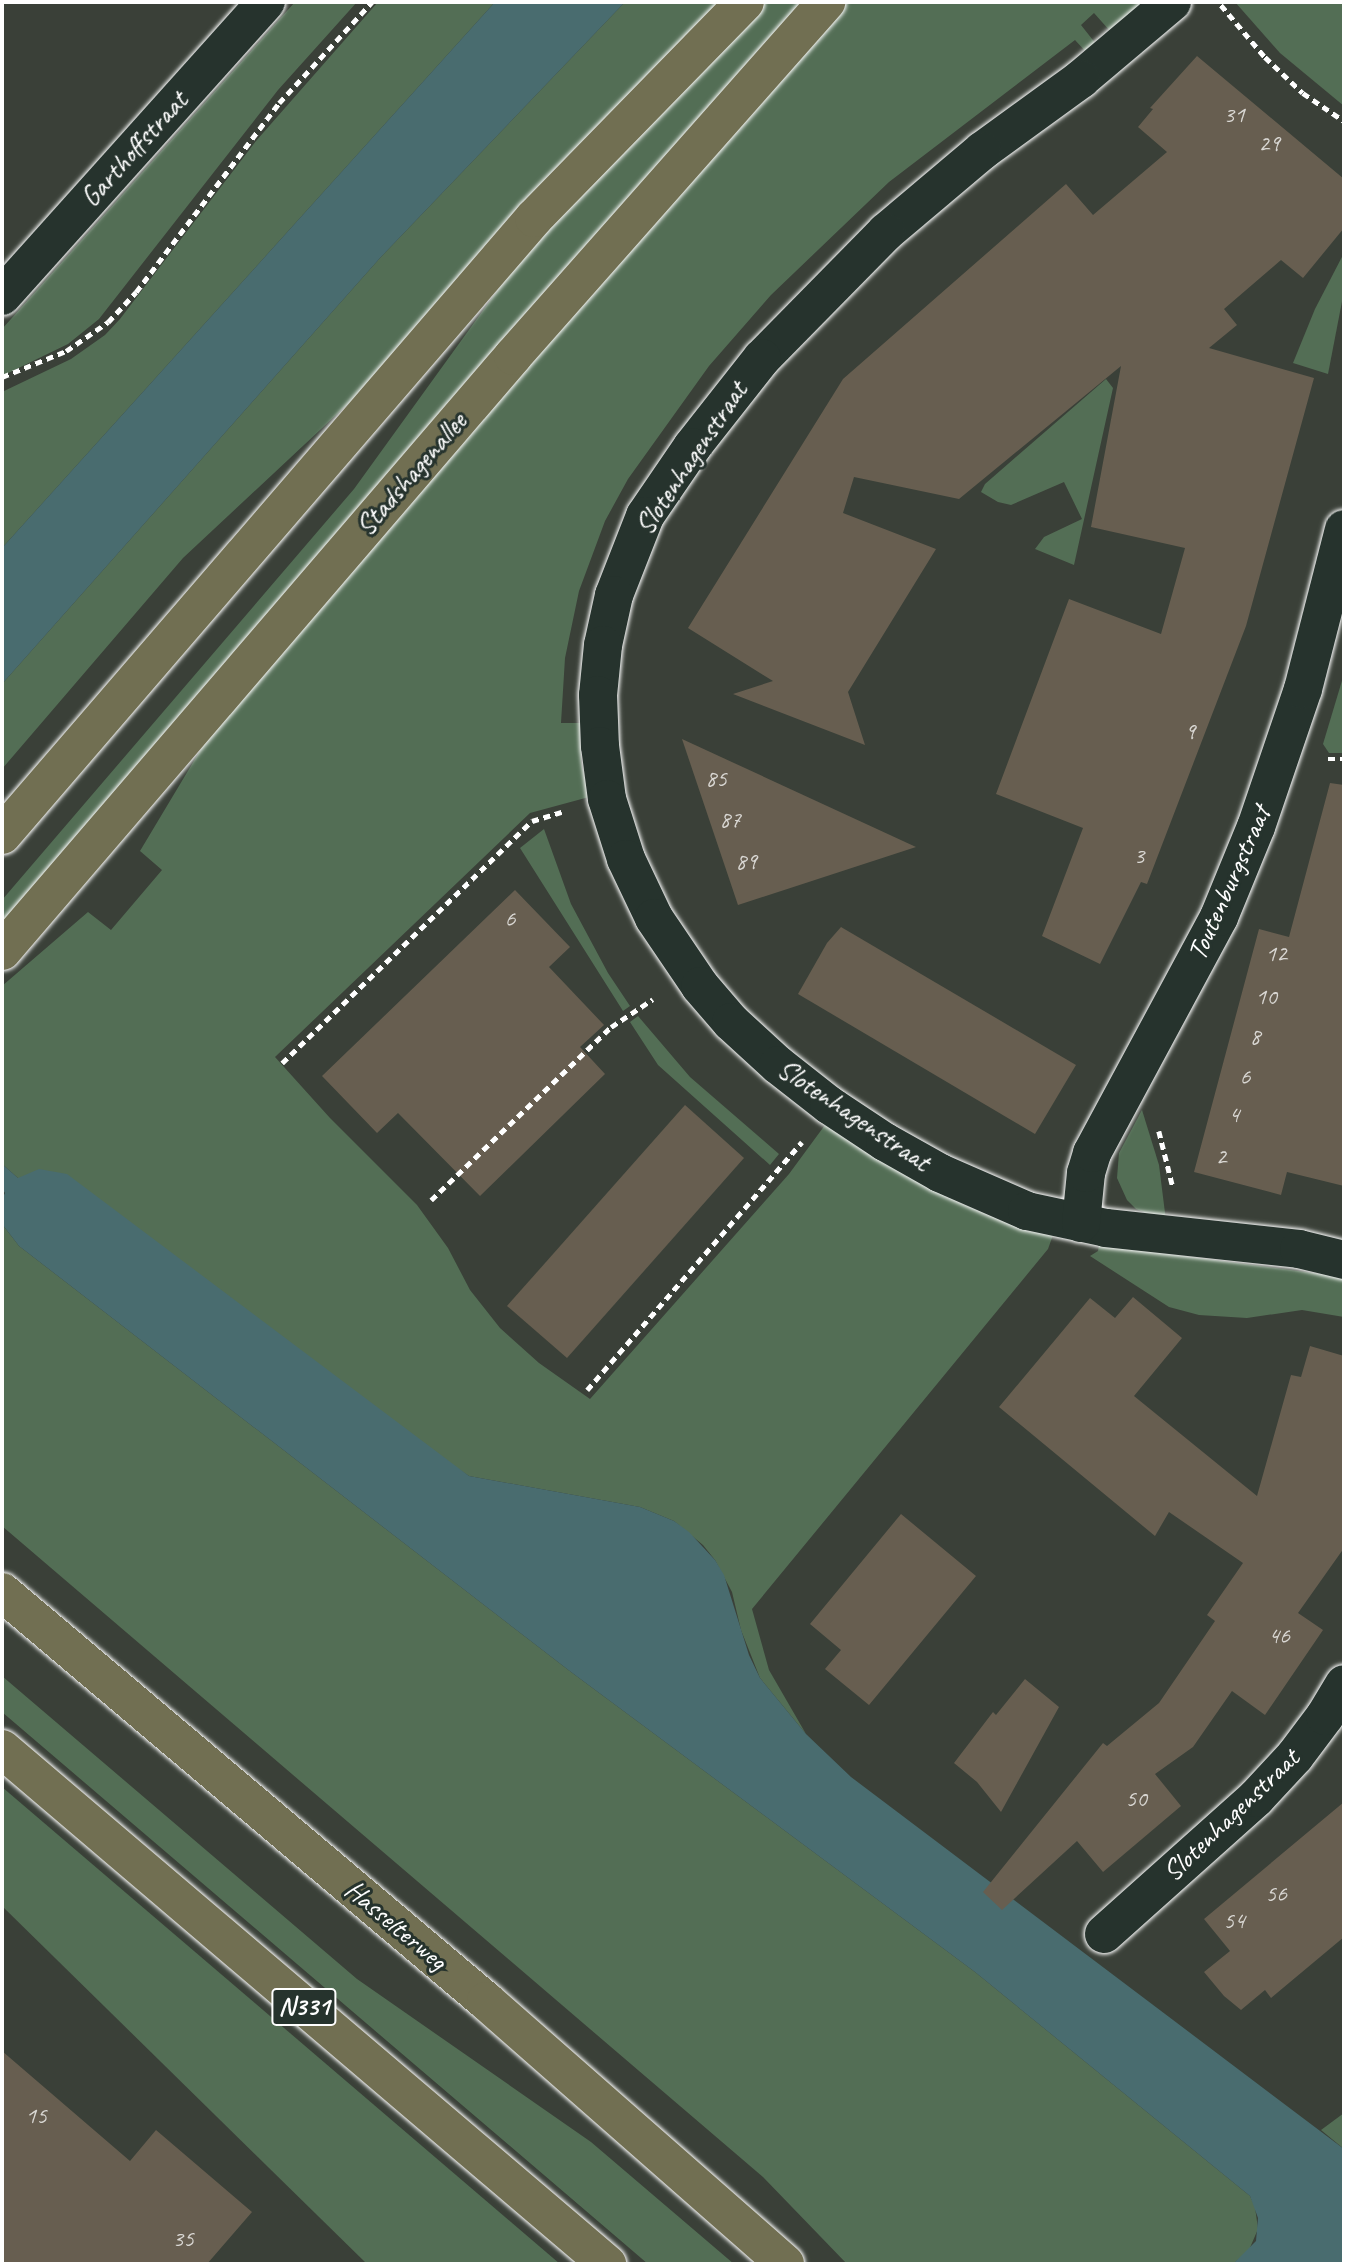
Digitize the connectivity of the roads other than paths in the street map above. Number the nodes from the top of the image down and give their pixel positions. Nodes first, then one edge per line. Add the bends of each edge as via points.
1 (267, 2) edge
2 (745, 2) edge
3 (826, 2) edge
4 (1172, 2) edge
5 (2, 296) edge
6 (1344, 529) edge
7 (2, 835) edge
8 (2, 951) edge
9 (1081, 1223) junction
10 (1344, 1260) edge
11 (2, 1592) edge
12 (1344, 1684) edge
13 (2, 1749) edge
14 (1104, 1934) dead end
15 (607, 2264) edge
16 (785, 2264) edge

1 - 5 street, Garthoffstraat
2 - 7 main road via 534,218
3 - 8 main road, Stadshagenallee via 513,356
4 - 9 street, Slotenhagenstraat via 886,232 762,358 645,516 614,595 598,695 607,799 626,859 648,906 692,974 731,1022 778,1065 885,1142 940,1173 1027,1211
6 - 9 street, Toutenburgstraat via 1303,689 1256,827 1219,917 1092,1153
9 - 10 street, Slotenhagenstraat via 1300,1249
11 - 16 main road, Hasselterweg via 485,2001
12 - 14 street, Slotenhagenstraat via 1325,1717 1256,1798
13 - 15 main road, N331

